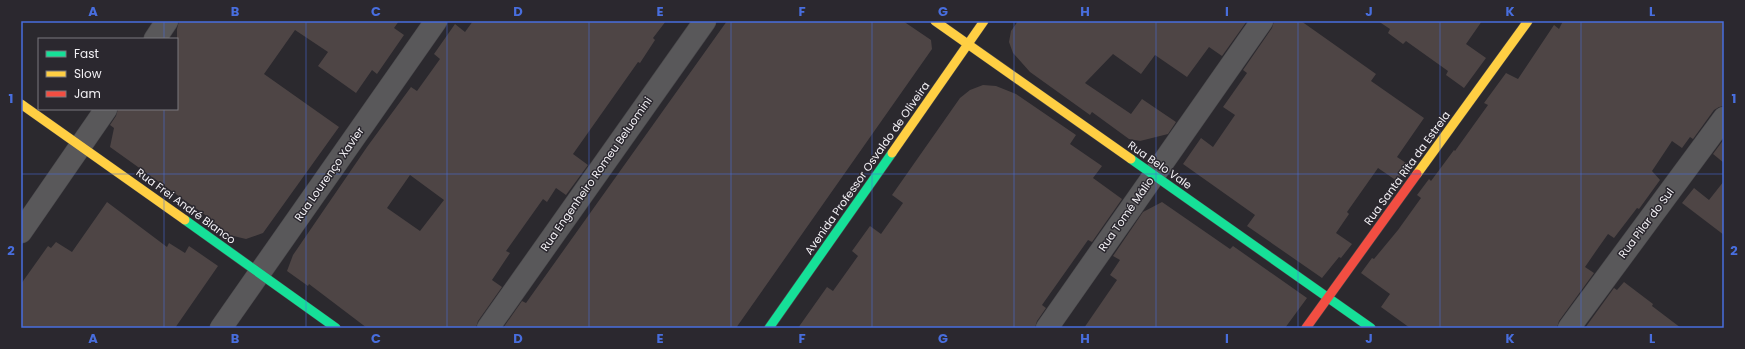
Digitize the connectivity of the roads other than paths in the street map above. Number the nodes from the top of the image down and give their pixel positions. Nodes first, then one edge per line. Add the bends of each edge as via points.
1 (167, 21) edge
2 (436, 21) edge
3 (705, 21) edge
4 (935, 21) edge
5 (984, 21) edge
6 (1262, 21) edge
7 (1528, 21) edge
8 (156, 38) edge
9 (968, 44) junction
10 (21, 104) edge
11 (105, 110) edge
12 (1724, 118) edge
13 (80, 145) junction
14 (1153, 175) junction
15 (21, 232) edge
16 (259, 273) junction
17 (1328, 298) junction
18 (221, 328) edge
19 (336, 328) edge
20 (488, 328) edge
21 (769, 328) edge
22 (1047, 328) edge
23 (1306, 328) edge
24 (1371, 328) edge
25 (1568, 328) edge

1 - 8 street
2 - 16 street, Rua Lourenço Xavier
3 - 20 street, Rua Engenheiro Romeu Beluomini
4 - 9 street, Rua Belo Vale
5 - 9 street, Avenida Professor Osvaldo de Oliveira
6 - 14 street, Rua Tomé Málio
7 - 17 street, Rua Santa Rita da Estrela
9 - 14 street, Rua Belo Vale
9 - 21 street, Avenida Professor Osvaldo de Oliveira
10 - 13 street, Rua Frei André Blanco
11 - 13 street
12 - 25 street, Rua Pilar do Sul
13 - 15 street
13 - 16 street, Rua Frei André Blanco
14 - 17 street, Rua Belo Vale
14 - 22 street, Rua Tomé Málio
16 - 18 street, Rua Lourenço Xavier
16 - 19 street, Rua Frei André Blanco
17 - 23 street, Rua Santa Rita da Estrela
17 - 24 street, Rua Belo Vale

